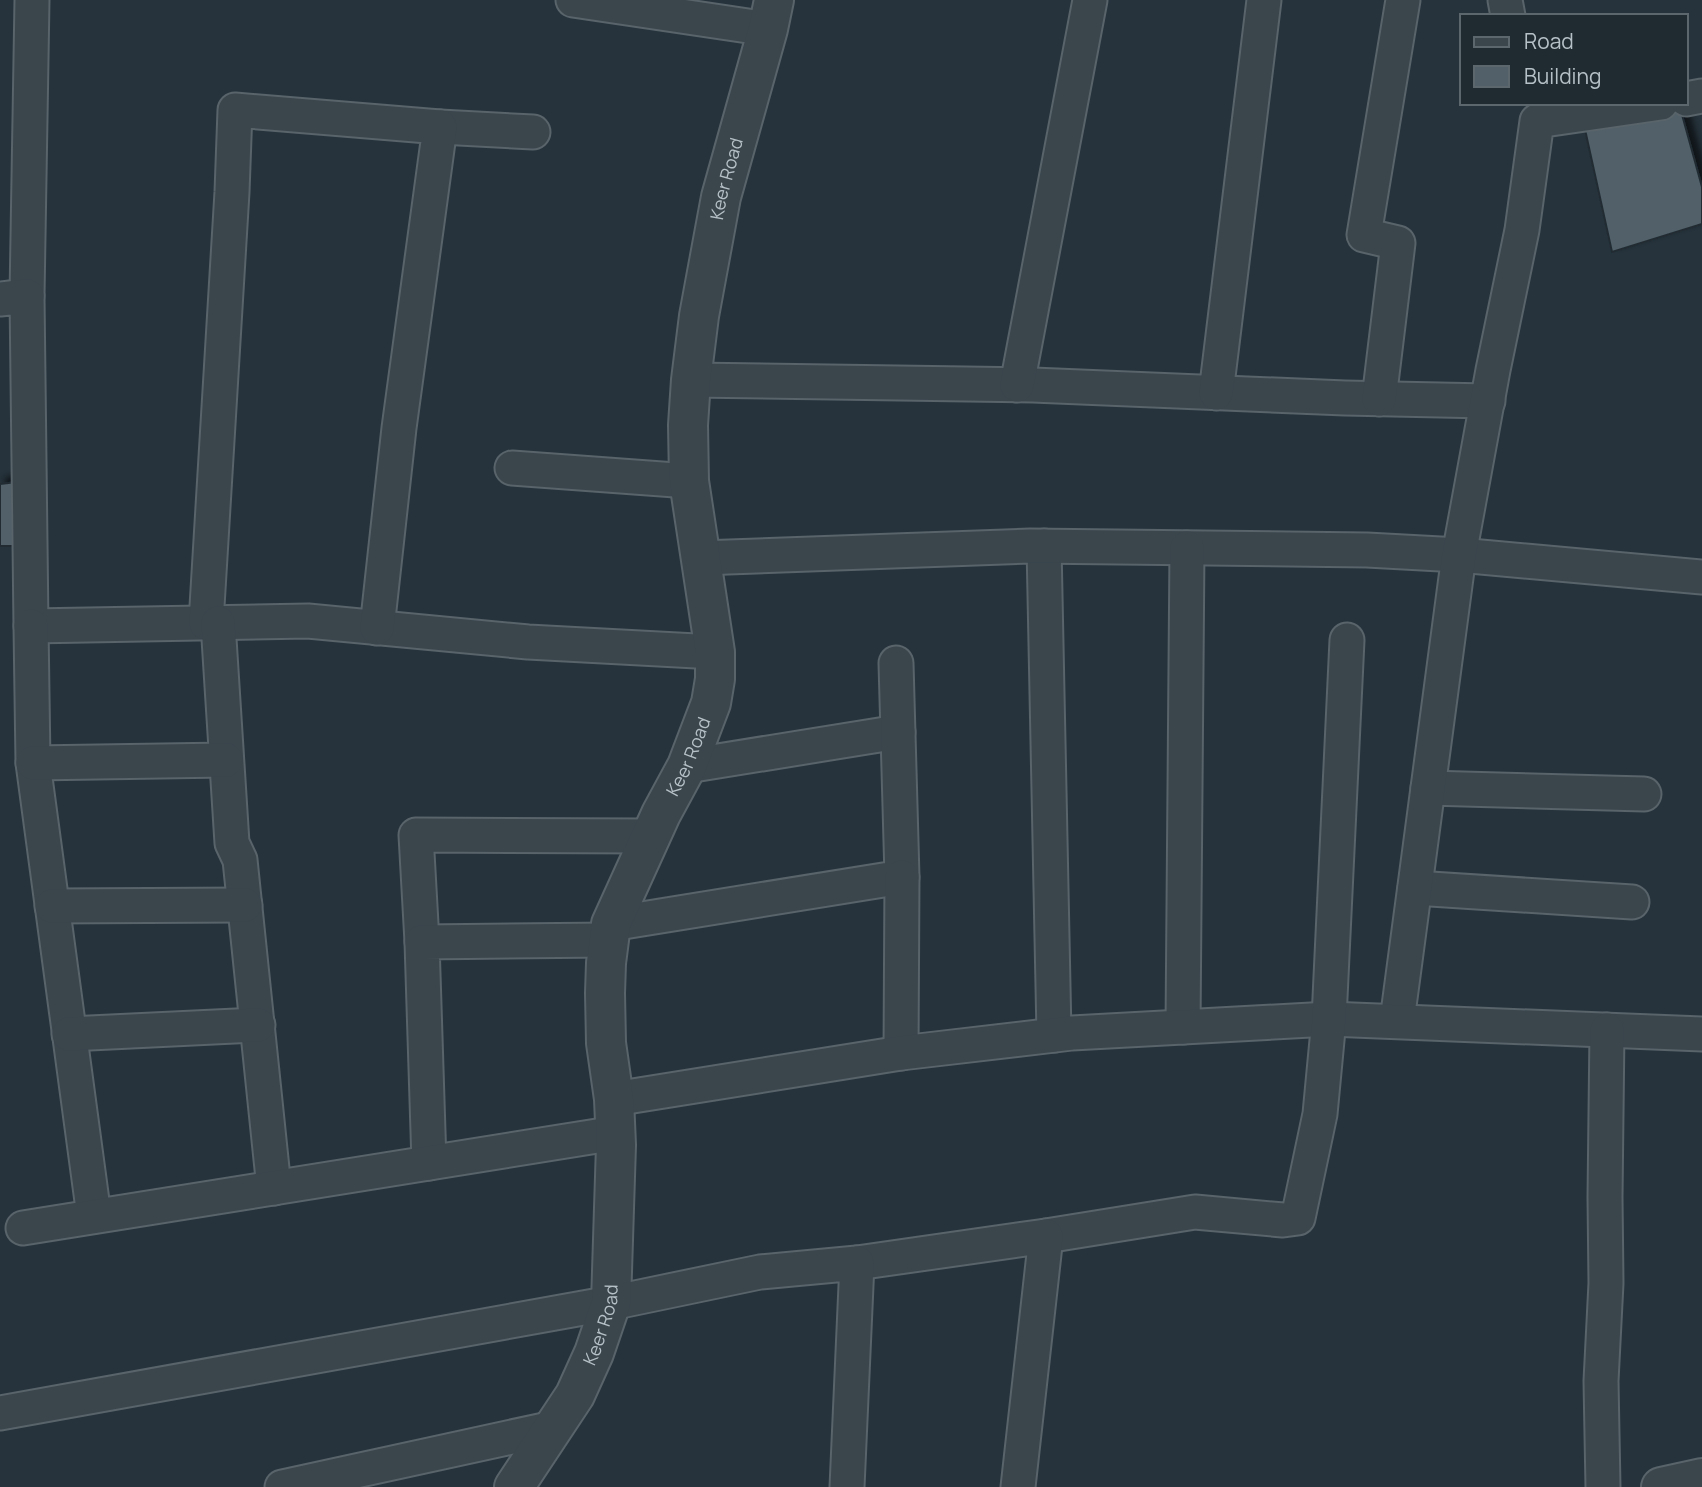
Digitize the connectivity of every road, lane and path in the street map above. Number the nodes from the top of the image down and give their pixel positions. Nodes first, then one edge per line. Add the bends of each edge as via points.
1 (32, 0) edge
2 (573, 0) edge
3 (1090, 0) edge
4 (1264, 0) edge
5 (1403, 0) edge
6 (771, 14) edge
7 (1633, 105) edge
8 (1534, 112) edge
9 (440, 127) junction
10 (533, 132) dead end
11 (14, 298) edge
12 (691, 380) junction
13 (1017, 385) junction
14 (1216, 393) junction
15 (1379, 398) junction
16 (1488, 401) junction
17 (512, 468) dead end
18 (689, 481) junction
19 (1044, 546) junction
20 (1187, 548) junction
21 (1459, 555) junction
22 (700, 558) junction
23 (1702, 577) edge
24 (212, 623) junction
25 (31, 626) junction
26 (377, 628) junction
27 (1347, 640) dead end
28 (715, 652) junction
29 (896, 663) dead end
30 (898, 732) junction
31 (226, 760) junction
32 (33, 763) junction
33 (687, 766) junction
34 (1428, 788) junction
35 (1644, 794) dead end
36 (650, 836) junction
37 (902, 877) junction
38 (1415, 888) junction
39 (1632, 902) dead end
40 (245, 905) junction
41 (52, 906) junction
42 (610, 932) junction
43 (422, 942) junction
44 (1329, 1019) junction
45 (1397, 1021) junction
46 (258, 1025) junction
47 (1183, 1027) junction
48 (1607, 1030) junction
49 (69, 1034) junction
50 (1702, 1034) edge
51 (1054, 1035) junction
52 (901, 1053) junction
53 (615, 1116) junction
54 (429, 1163) junction
55 (274, 1188) junction
56 (94, 1216) junction
57 (23, 1228) dead end
58 (1045, 1236) junction
59 (857, 1264) junction
60 (611, 1303) junction
61 (0, 1413) edge
62 (553, 1428) junction
63 (1702, 1478) edge
64 (282, 1487) edge
65 (514, 1487) edge
66 (847, 1487) edge
67 (1018, 1487) edge
68 (1603, 1487) edge
69 (1661, 1487) edge

1 - 11 street
2 - 6 street
3 - 13 street
4 - 14 street
5 - 15 street via 1364,235 1398,243
6 - 12 street, Keer Road via 721,197
7 - 8 street
8 - 16 street via 1522,230
9 - 10 street
9 - 24 street via 236,110
9 - 26 street
11 - 25 street
12 - 13 street
12 - 18 street, Keer Road
13 - 14 street
14 - 15 street
15 - 16 street
16 - 21 street
17 - 18 street
18 - 22 street, Keer Road
19 - 20 street
19 - 22 street
19 - 51 street
20 - 21 street
20 - 47 street
21 - 23 street
21 - 34 street
22 - 28 street, Keer Road
24 - 25 street
24 - 26 street via 308,621
24 - 31 street
25 - 32 street
26 - 28 street
27 - 44 street
28 - 33 street, Keer Road via 711,703
29 - 30 street
30 - 33 street
30 - 37 street
31 - 32 street
31 - 40 street via 232,843 240,860
32 - 41 street
33 - 36 street, Keer Road
34 - 35 street
34 - 38 street
36 - 42 street, Keer Road
36 - 43 street via 416,835
37 - 42 street
37 - 52 street
38 - 39 street
38 - 45 street
40 - 41 street
40 - 46 street
41 - 49 street
42 - 43 street
42 - 53 street, Keer Road via 606,1043
43 - 54 street
44 - 45 street
44 - 47 street
44 - 58 street via 1320,1114 1298,1218 1195,1212
45 - 48 street
46 - 49 street
46 - 55 street
47 - 51 street
48 - 50 street
48 - 68 street
49 - 56 street
51 - 52 street
52 - 53 street
53 - 54 street
53 - 60 street, Keer Road
54 - 55 street
55 - 56 street
56 - 57 street
58 - 59 street
58 - 67 street
59 - 60 street via 760,1272
59 - 66 street
60 - 61 street
60 - 62 street, Keer Road via 575,1395
62 - 64 street
62 - 65 street, Keer Road
63 - 69 street

